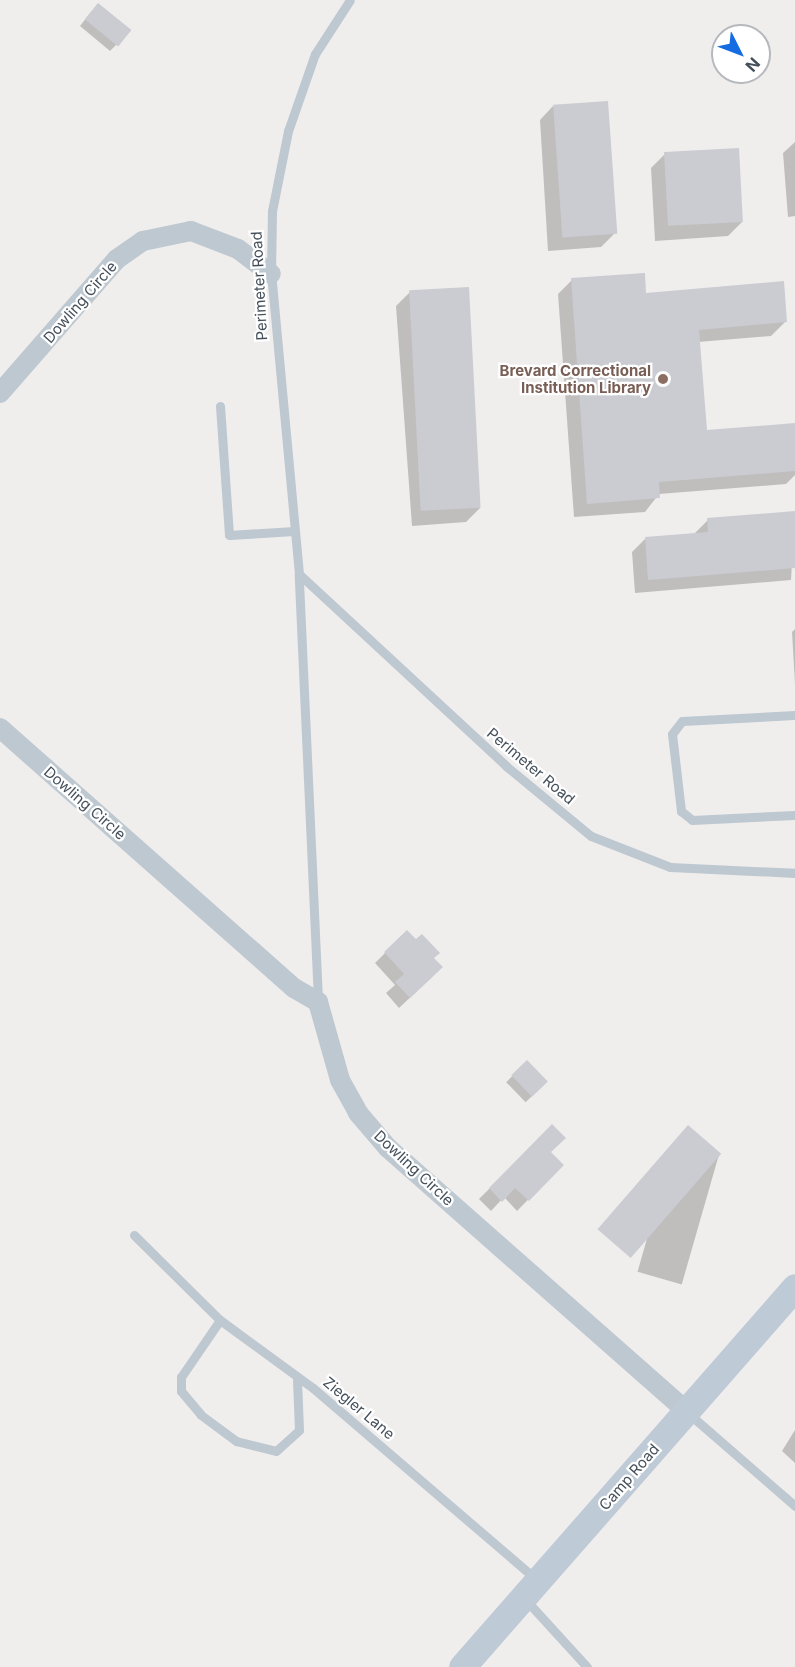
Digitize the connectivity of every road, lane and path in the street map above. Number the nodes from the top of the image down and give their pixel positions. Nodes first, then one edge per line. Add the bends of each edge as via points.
1 (350, 0) edge
2 (271, 274) junction
3 (0, 393) edge
4 (220, 406) dead end
5 (294, 531) junction
6 (300, 574) junction
7 (795, 715) edge
8 (0, 728) edge
9 (795, 815) edge
10 (795, 873) edge
11 (318, 1002) junction
12 (134, 1235) dead end
13 (795, 1287) edge
14 (220, 1320) junction
15 (297, 1380) junction
16 (686, 1411) junction
17 (795, 1506) edge
18 (531, 1588) junction
19 (462, 1667) edge
20 (587, 1667) edge

1 - 2 lane, Perimeter Road via 315,54 288,130 272,211
2 - 3 street, Dowling Circle via 238,249 191,231 143,241 117,259
2 - 5 lane, Perimeter Road
4 - 5 lane via 229,535
5 - 6 lane, Perimeter Road
6 - 10 lane, Perimeter Road via 506,766 591,836 669,867
6 - 11 lane, Perimeter Road
7 - 9 lane via 682,721 672,734 681,811 692,820
8 - 11 street, Dowling Circle via 294,988
11 - 16 street, Dowling Circle via 340,1080 358,1113 388,1148
12 - 14 lane, Ziegler Lane
13 - 16 street, Camp Road
14 - 15 lane, Ziegler Lane
14 - 15 lane via 181,1377 181,1391 201,1415 236,1441 276,1451 299,1430
15 - 18 lane, Ziegler Lane
16 - 17 lane, Dowling Circle
16 - 18 street, Camp Road
18 - 19 street, Camp Road
18 - 20 lane, Ziegler Lane

